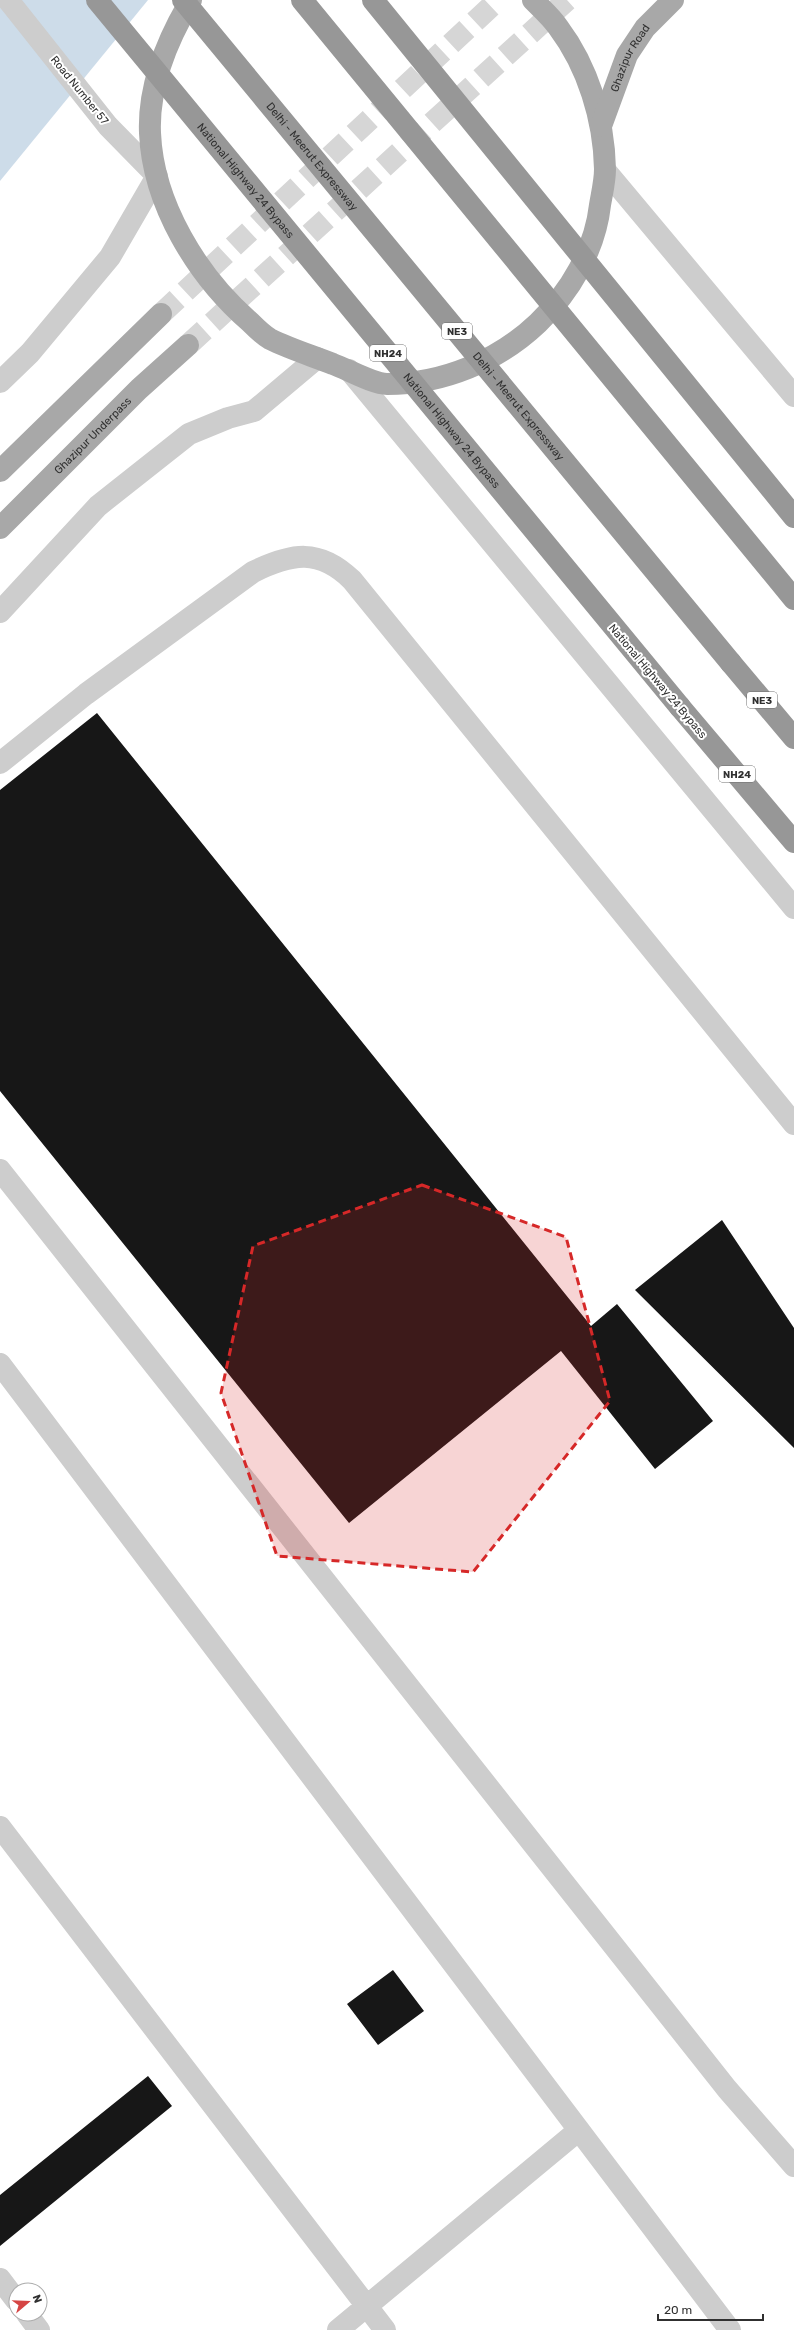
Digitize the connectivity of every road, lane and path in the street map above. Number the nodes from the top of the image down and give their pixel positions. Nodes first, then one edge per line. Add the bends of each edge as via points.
1 (8, 0) edge
2 (97, 0) edge
3 (183, 0) edge
4 (191, 0) edge
5 (302, 0) edge
6 (373, 0) edge
7 (533, 0) edge
8 (673, 0) edge
9 (601, 126) junction
10 (605, 170) junction
11 (157, 176) junction
12 (161, 314) tunnel mouth
13 (188, 345) tunnel mouth
14 (318, 358) junction
15 (349, 370) junction
16 (0, 382) edge
17 (794, 396) edge
18 (0, 471) edge
19 (794, 517) edge
20 (0, 528) edge
21 (794, 599) edge
22 (0, 612) edge
23 (794, 738) edge
24 (0, 764) edge
25 (794, 842) edge
26 (794, 908) edge
27 (794, 1124) edge
28 (0, 1170) edge
29 (0, 1364) edge
30 (0, 1827) edge
31 (579, 2130) junction
32 (794, 2166) edge
33 (0, 2279) edge
34 (8, 2290) edge
35 (367, 2307) junction
36 (338, 2330) edge
37 (384, 2330) edge
38 (730, 2330) edge

1 - 11 street, Road Number 57 via 108,126
2 - 25 highway, National Highway 24 Bypass / NH24, bridge
3 - 23 highway, Delhi - Meerut Expressway / NE3, bridge
4 - 11 main road via 168,42 154,86 150,132
5 - 21 highway, bridge
6 - 19 highway, bridge
7 - 9 main road via 558,26 584,69
8 - 9 main road, Ghazipur Road via 646,28 627,55
9 - 10 main road
10 - 15 main road via 599,219 582,265 556,306 521,339 479,364 433,379 384,384
10 - 17 street
11 - 14 main road via 171,216 212,283 268,338
11 - 16 street via 110,258 30,353
12 - 18 main road
13 - 20 main road, Ghazipur Underpass via 139,389
14 - 15 main road
14 - 22 street via 254,411 228,418 189,434 98,506
15 - 26 street
24 - 27 street via 86,694 253,572 274,562 296,557 318,558 338,566
28 - 32 street via 722,2083
29 - 31 street
30 - 35 street
31 - 35 street
31 - 38 street
33 - 34 street
35 - 36 street
35 - 37 street

